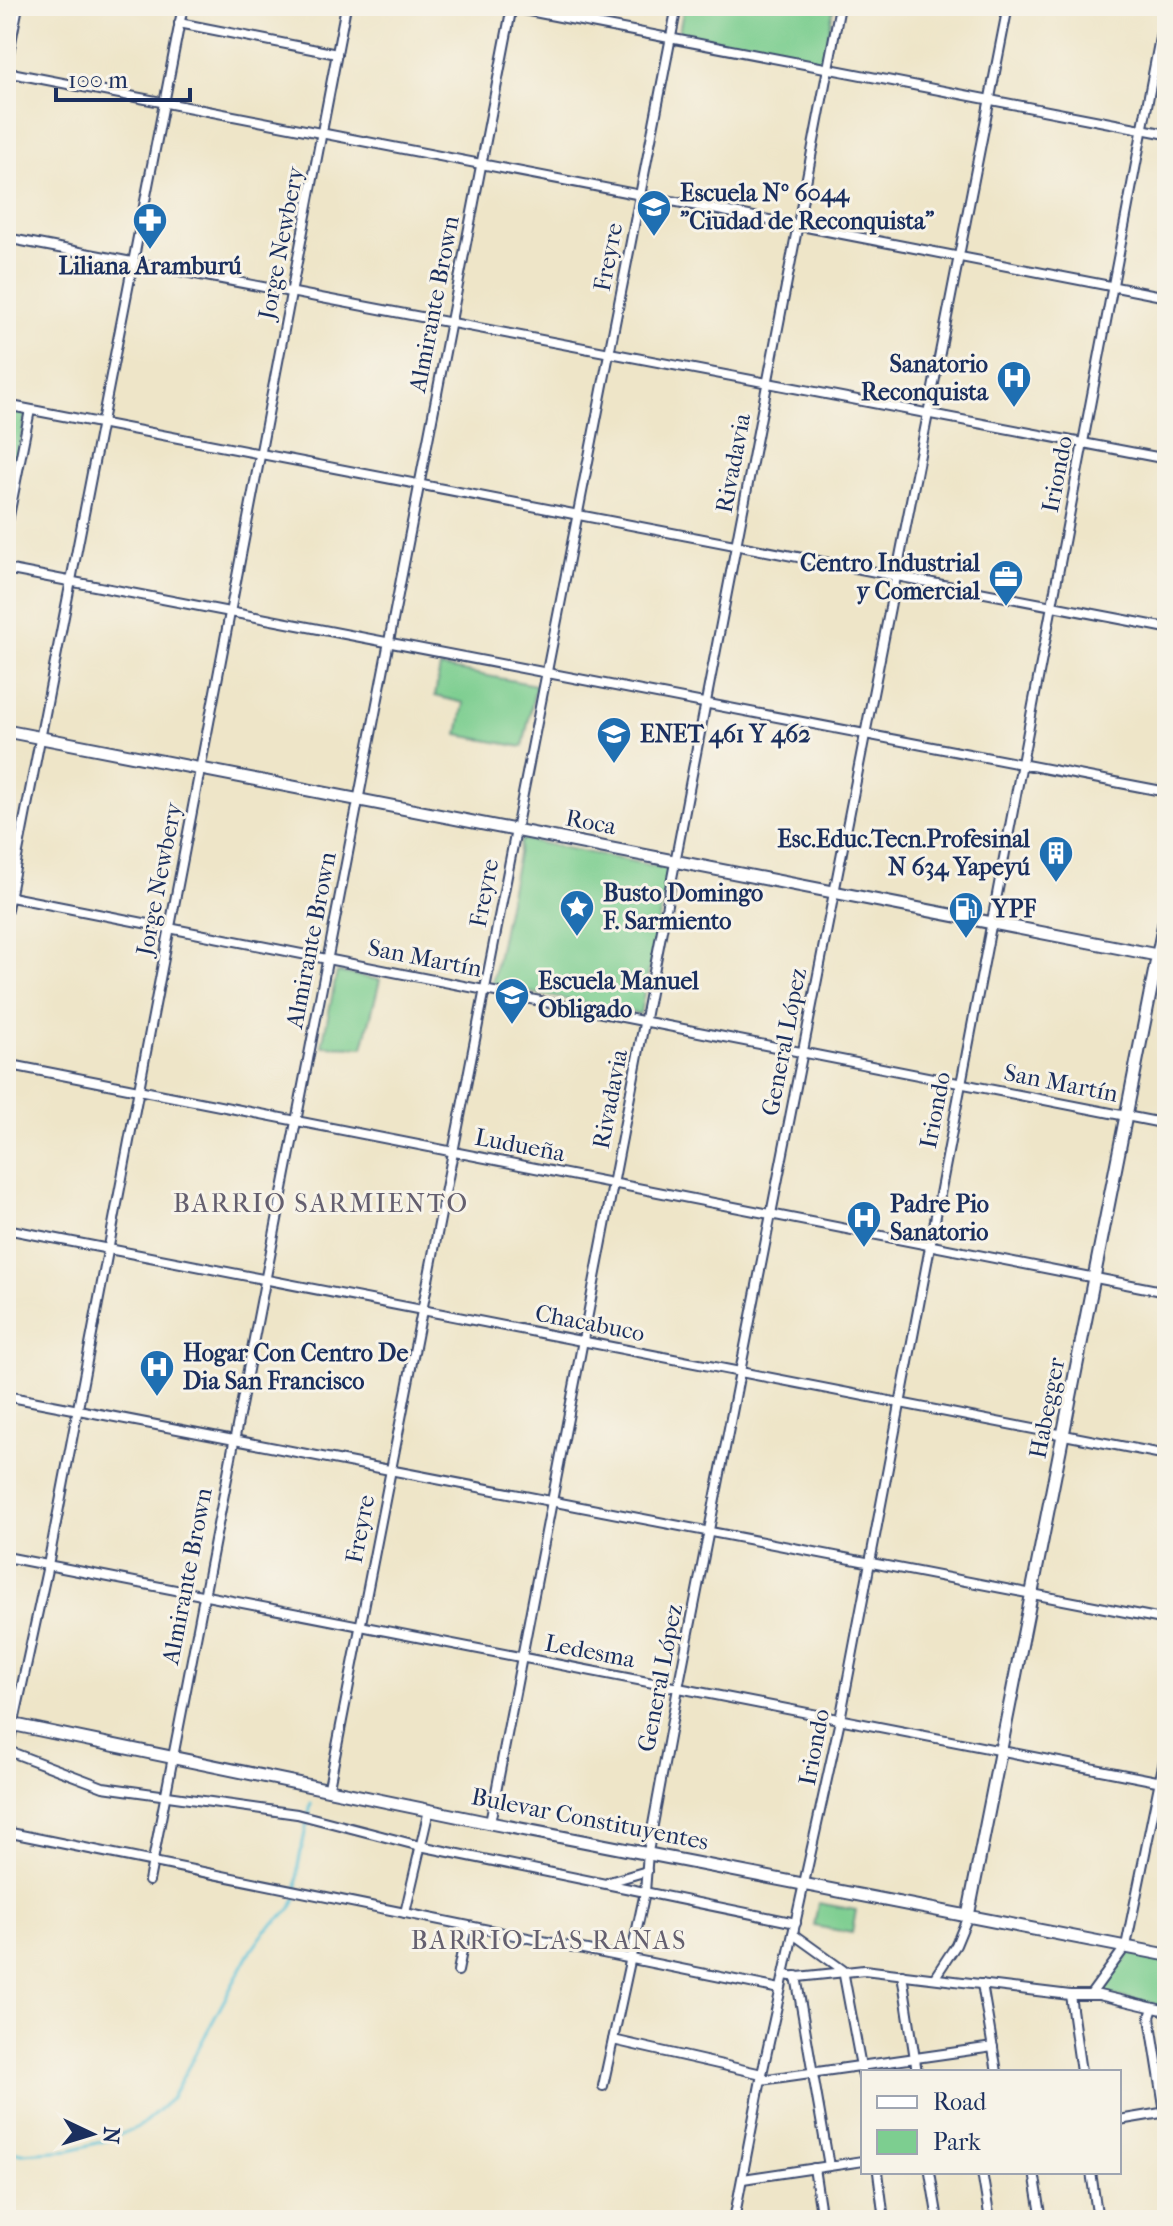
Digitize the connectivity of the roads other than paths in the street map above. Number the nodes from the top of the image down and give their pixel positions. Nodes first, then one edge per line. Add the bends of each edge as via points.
1 (18, 6) edge
2 (183, 6) edge
3 (346, 6) edge
4 (677, 6) edge
5 (840, 6) edge
6 (1008, 6) edge
7 (1166, 6) edge
8 (509, 7) edge
9 (179, 23) junction
10 (670, 38) junction
11 (337, 54) junction
12 (828, 69) junction
13 (6, 70) edge
14 (989, 100) junction
15 (164, 103) junction
16 (1142, 130) junction
17 (322, 133) junction
18 (1167, 134) edge
19 (482, 164) junction
20 (641, 195) junction
21 (799, 226) junction
22 (6, 238) edge
23 (959, 257) junction
24 (132, 262) junction
25 (1113, 286) junction
26 (291, 292) junction
27 (1167, 297) edge
28 (450, 323) junction
29 (609, 353) junction
30 (768, 383) junction
31 (6, 405) edge
32 (30, 410) junction
33 (928, 414) junction
34 (102, 424) junction
35 (1083, 443) junction
36 (261, 455) junction
37 (1167, 459) edge
38 (420, 485) junction
39 (578, 515) junction
40 (6, 531) edge
41 (737, 546) junction
42 (6, 569) edge
43 (896, 577) junction
44 (71, 580) junction
45 (1052, 605) junction
46 (230, 612) junction
47 (1167, 628) edge
48 (388, 643) junction
49 (547, 674) junction
50 (706, 705) junction
51 (6, 731) edge
52 (865, 736) junction
53 (41, 738) junction
54 (1021, 766) junction
55 (201, 769) junction
56 (1167, 792) edge
57 (359, 799) junction
58 (517, 830) junction
59 (677, 861) junction
60 (835, 892) junction
61 (8, 896) edge
62 (1167, 908) edge
63 (6, 914) edge
64 (992, 923) junction
65 (170, 928) junction
66 (1163, 956) edge
67 (327, 959) junction
68 (485, 990) junction
69 (646, 1022) junction
70 (803, 1053) junction
71 (6, 1064) edge
72 (961, 1084) junction
73 (138, 1090) junction
74 (1127, 1116) junction
75 (295, 1121) junction
76 (1167, 1124) edge
77 (453, 1152) junction
78 (614, 1183) junction
79 (770, 1214) junction
80 (6, 1229) edge
81 (930, 1244) junction
82 (108, 1249) junction
83 (1095, 1278) junction
84 (264, 1279) junction
85 (1167, 1292) edge
86 (422, 1310) junction
87 (583, 1342) junction
88 (739, 1372) junction
89 (6, 1396) edge
90 (899, 1402) junction
91 (78, 1410) junction
92 (1064, 1435) junction
93 (234, 1440) junction
94 (1167, 1455) edge
95 (392, 1470) junction
96 (554, 1502) junction
97 (709, 1532) junction
98 (6, 1557) edge
99 (870, 1561) junction
100 (48, 1565) junction
101 (1034, 1594) junction
102 (203, 1595) junction
103 (1167, 1620) edge
104 (361, 1626) junction
105 (524, 1658) junction
106 (678, 1688) junction
107 (840, 1720) junction
108 (11, 1724) edge
109 (1167, 1746) edge
110 (1003, 1751) junction
111 (7, 1753) edge
112 (173, 1755) junction
113 (1163, 1782) edge
114 (329, 1787) junction
115 (166, 1795) junction
116 (429, 1810) junction
117 (490, 1823) junction
118 (6, 1832) edge
119 (420, 1846) junction
120 (648, 1852) junction
121 (153, 1862) junction
122 (647, 1871) junction
123 (149, 1881) dead end
124 (597, 1882) junction
125 (805, 1888) junction
126 (645, 1892) junction
127 (405, 1913) junction
128 (968, 1916) junction
129 (796, 1923) junction
130 (467, 1927) junction
131 (793, 1934) junction
132 (1126, 1946) junction
133 (1167, 1955) edge
134 (630, 1960) junction
135 (843, 1970) junction
136 (458, 1971) dead end
137 (902, 1974) junction
138 (784, 1975) junction
139 (796, 1976) junction
140 (935, 1977) junction
141 (982, 1984) junction
142 (780, 1989) junction
143 (1091, 1994) junction
144 (1070, 1995) junction
145 (1153, 2008) junction
146 (1167, 2011) edge
147 (613, 2040) junction
148 (993, 2047) junction
149 (915, 2057) junction
150 (861, 2066) junction
151 (862, 2070) edge
152 (917, 2070) edge
153 (997, 2070) edge
154 (1081, 2070) edge
155 (813, 2073) junction
156 (762, 2077) junction
157 (603, 2086) dead end
158 (1166, 2112) edge
159 (1121, 2120) edge
160 (861, 2161) edge
161 (829, 2166) junction
162 (814, 2168) junction
163 (878, 2174) edge
164 (930, 2174) edge
165 (982, 2174) edge
166 (1034, 2174) edge
167 (1091, 2174) edge
168 (743, 2179) junction
169 (734, 2220) edge
170 (822, 2220) edge
171 (884, 2220) edge
172 (938, 2220) edge
173 (990, 2220) edge
174 (1042, 2220) edge
175 (1098, 2220) edge

1 - 13 street
2 - 9 street
3 - 11 street, Jorge Newbery
4 - 10 street, Freyre
5 - 12 street, Rivadavia
6 - 14 street, General López
7 - 16 street, Iriondo
8 - 10 street
8 - 19 street, Almirante Brown
9 - 11 street
9 - 15 street
10 - 12 street
10 - 20 street, Freyre
11 - 17 street, Jorge Newbery
12 - 14 street
12 - 21 street, Rivadavia
13 - 15 street
14 - 16 street
14 - 23 street, General López
15 - 17 street
15 - 24 street
16 - 18 street
16 - 25 street, Iriondo
17 - 19 street
17 - 26 street, Jorge Newbery
19 - 20 street
19 - 28 street, Almirante Brown
20 - 21 street
20 - 29 street, Freyre
21 - 23 street
21 - 30 street, Rivadavia
22 - 24 street
23 - 25 street
23 - 33 street, General López
24 - 26 street
24 - 34 street
25 - 27 street
25 - 35 street, Iriondo
26 - 28 street
26 - 36 street, Jorge Newbery
28 - 29 street
28 - 38 street, Almirante Brown
29 - 30 street
29 - 39 street, Freyre
30 - 33 street
30 - 41 street, Rivadavia
31 - 32 street
32 - 34 street
32 - 40 street
33 - 35 street
33 - 43 street, General López
34 - 36 street
34 - 44 street
35 - 37 street
35 - 45 street, Iriondo
36 - 38 street
36 - 46 street, Jorge Newbery
38 - 39 street
38 - 48 street, Almirante Brown
39 - 41 street
39 - 49 street, Freyre
41 - 43 street
41 - 50 street, Rivadavia
42 - 44 street
43 - 45 street
43 - 52 street, General López
44 - 46 street
44 - 53 street
45 - 47 street
45 - 54 street, Iriondo
46 - 48 street
46 - 55 street, Jorge Newbery
48 - 49 street
48 - 57 street, Almirante Brown
49 - 50 street
49 - 58 street, Freyre
50 - 52 street
50 - 59 street, Rivadavia
51 - 53 street, Roca
52 - 54 street
52 - 60 street, General López
53 - 55 street, Roca
53 - 61 street
54 - 56 street
54 - 64 street, Iriondo
55 - 57 street, Roca
55 - 65 street, Jorge Newbery
57 - 58 street, Roca
57 - 67 street, Almirante Brown
58 - 59 street, Roca
58 - 68 street, Freyre
59 - 60 street, Roca
59 - 69 street, Rivadavia
60 - 64 street, Roca
60 - 70 street, General López
61 - 63 street
61 - 65 street, San Martín
62 - 66 street, Habegger
64 - 66 street, Roca
64 - 72 street, Iriondo
65 - 67 street, San Martín
65 - 73 street, Jorge Newbery
66 - 74 street, Habegger
67 - 68 street, San Martín
67 - 75 street, Almirante Brown
68 - 69 street, San Martín
68 - 77 street, Freyre
69 - 70 street, San Martín
69 - 78 street, Rivadavia
70 - 72 street, San Martín
70 - 79 street, General López
71 - 73 street, Ludueña
72 - 74 street, San Martín
72 - 81 street, Iriondo
73 - 75 street, Ludueña
73 - 82 street, Jorge Newbery
74 - 76 street, San Martín
74 - 83 street, Habegger
75 - 77 street, Ludueña
75 - 84 street, Almirante Brown
77 - 78 street, Ludueña
77 - 86 street, Freyre
78 - 79 street, Ludueña
78 - 87 street, Rivadavia
79 - 81 street, Ludueña
79 - 88 street, General López
80 - 82 street, Chacabuco
81 - 83 street, Ludueña
81 - 90 street, Iriondo
82 - 84 street, Chacabuco
82 - 91 street, Jorge Newbery
83 - 85 street, Ludueña
83 - 92 street, Habegger
84 - 86 street, Chacabuco
84 - 93 street, Almirante Brown
86 - 87 street, Chacabuco
86 - 95 street, Freyre
87 - 88 street, Chacabuco
87 - 96 street, Rivadavia
88 - 90 street, Chacabuco
88 - 97 street, General López
89 - 91 street
90 - 92 street, Chacabuco
90 - 99 street, Iriondo
91 - 93 street
91 - 100 street, Jorge Newbery
92 - 94 street, Chacabuco
92 - 101 street, Habegger
93 - 95 street
93 - 102 street, Almirante Brown
95 - 96 street
95 - 104 street, Freyre
96 - 97 street
96 - 105 street, Rivadavia
97 - 99 street
97 - 106 street, General López
98 - 100 street, Ledesma
99 - 101 street
99 - 107 street, Iriondo
100 - 102 street, Ledesma
100 - 108 street, Jorge Newbery
101 - 103 street
101 - 110 street, Habegger
102 - 104 street, Ledesma
102 - 112 street, Almirante Brown
104 - 105 street, Ledesma
104 - 114 street, Freyre
105 - 106 street, Ledesma
105 - 117 street, Rivadavia
106 - 107 street, Ledesma
106 - 120 street, General López
107 - 110 street, Ledesma
107 - 125 street, Iriondo
108 - 111 street, Jorge Newbery
108 - 112 street, Bulevar Constituyentes
109 - 113 street
110 - 113 street, Ledesma
110 - 128 street, Habegger
111 - 115 street via 84,1782
112 - 114 street, Bulevar Constituyentes
112 - 115 street, Almirante Brown
113 - 132 street
114 - 116 street, Bulevar Constituyentes
115 - 119 street via 308,1816
115 - 121 street, Almirante Brown
116 - 117 street, Bulevar Constituyentes
116 - 119 street
117 - 120 street, Bulevar Constituyentes
118 - 121 street
119 - 124 street
119 - 127 street
120 - 122 street, General López
120 - 125 street, Bulevar Constituyentes
121 - 123 street, Almirante Brown
121 - 127 street
122 - 124 street via 625,1880
122 - 126 street, General López
124 - 126 street
125 - 128 street, Bulevar Constituyentes
125 - 129 street, Iriondo
126 - 129 street
126 - 134 street, General López
127 - 130 street
128 - 132 street, Bulevar Constituyentes
128 - 140 street
129 - 131 street, Iriondo
130 - 134 street
130 - 136 street
131 - 135 street
131 - 138 street, Iriondo
132 - 133 street, Bulevar Constituyentes
132 - 143 street
134 - 142 street
134 - 147 street, General López
135 - 137 street
135 - 139 street
135 - 150 street
137 - 140 street
137 - 149 street
138 - 139 street
138 - 142 street, Iriondo
139 - 155 street
140 - 141 street
141 - 144 street
141 - 148 street
142 - 156 street, Iriondo
143 - 144 street
143 - 145 street
144 - 154 street
145 - 146 street
145 - 158 street via 1150,2017
147 - 156 street
147 - 157 street, General López
148 - 149 street
148 - 153 street
149 - 150 street
149 - 152 street
150 - 151 street
150 - 155 street
155 - 156 street
155 - 161 street
156 - 168 street, Iriondo
158 - 159 street
160 - 161 street
161 - 162 street
162 - 168 street
162 - 170 street
163 - 171 street
164 - 172 street
165 - 173 street
166 - 174 street
167 - 175 street
168 - 169 street, Iriondo

